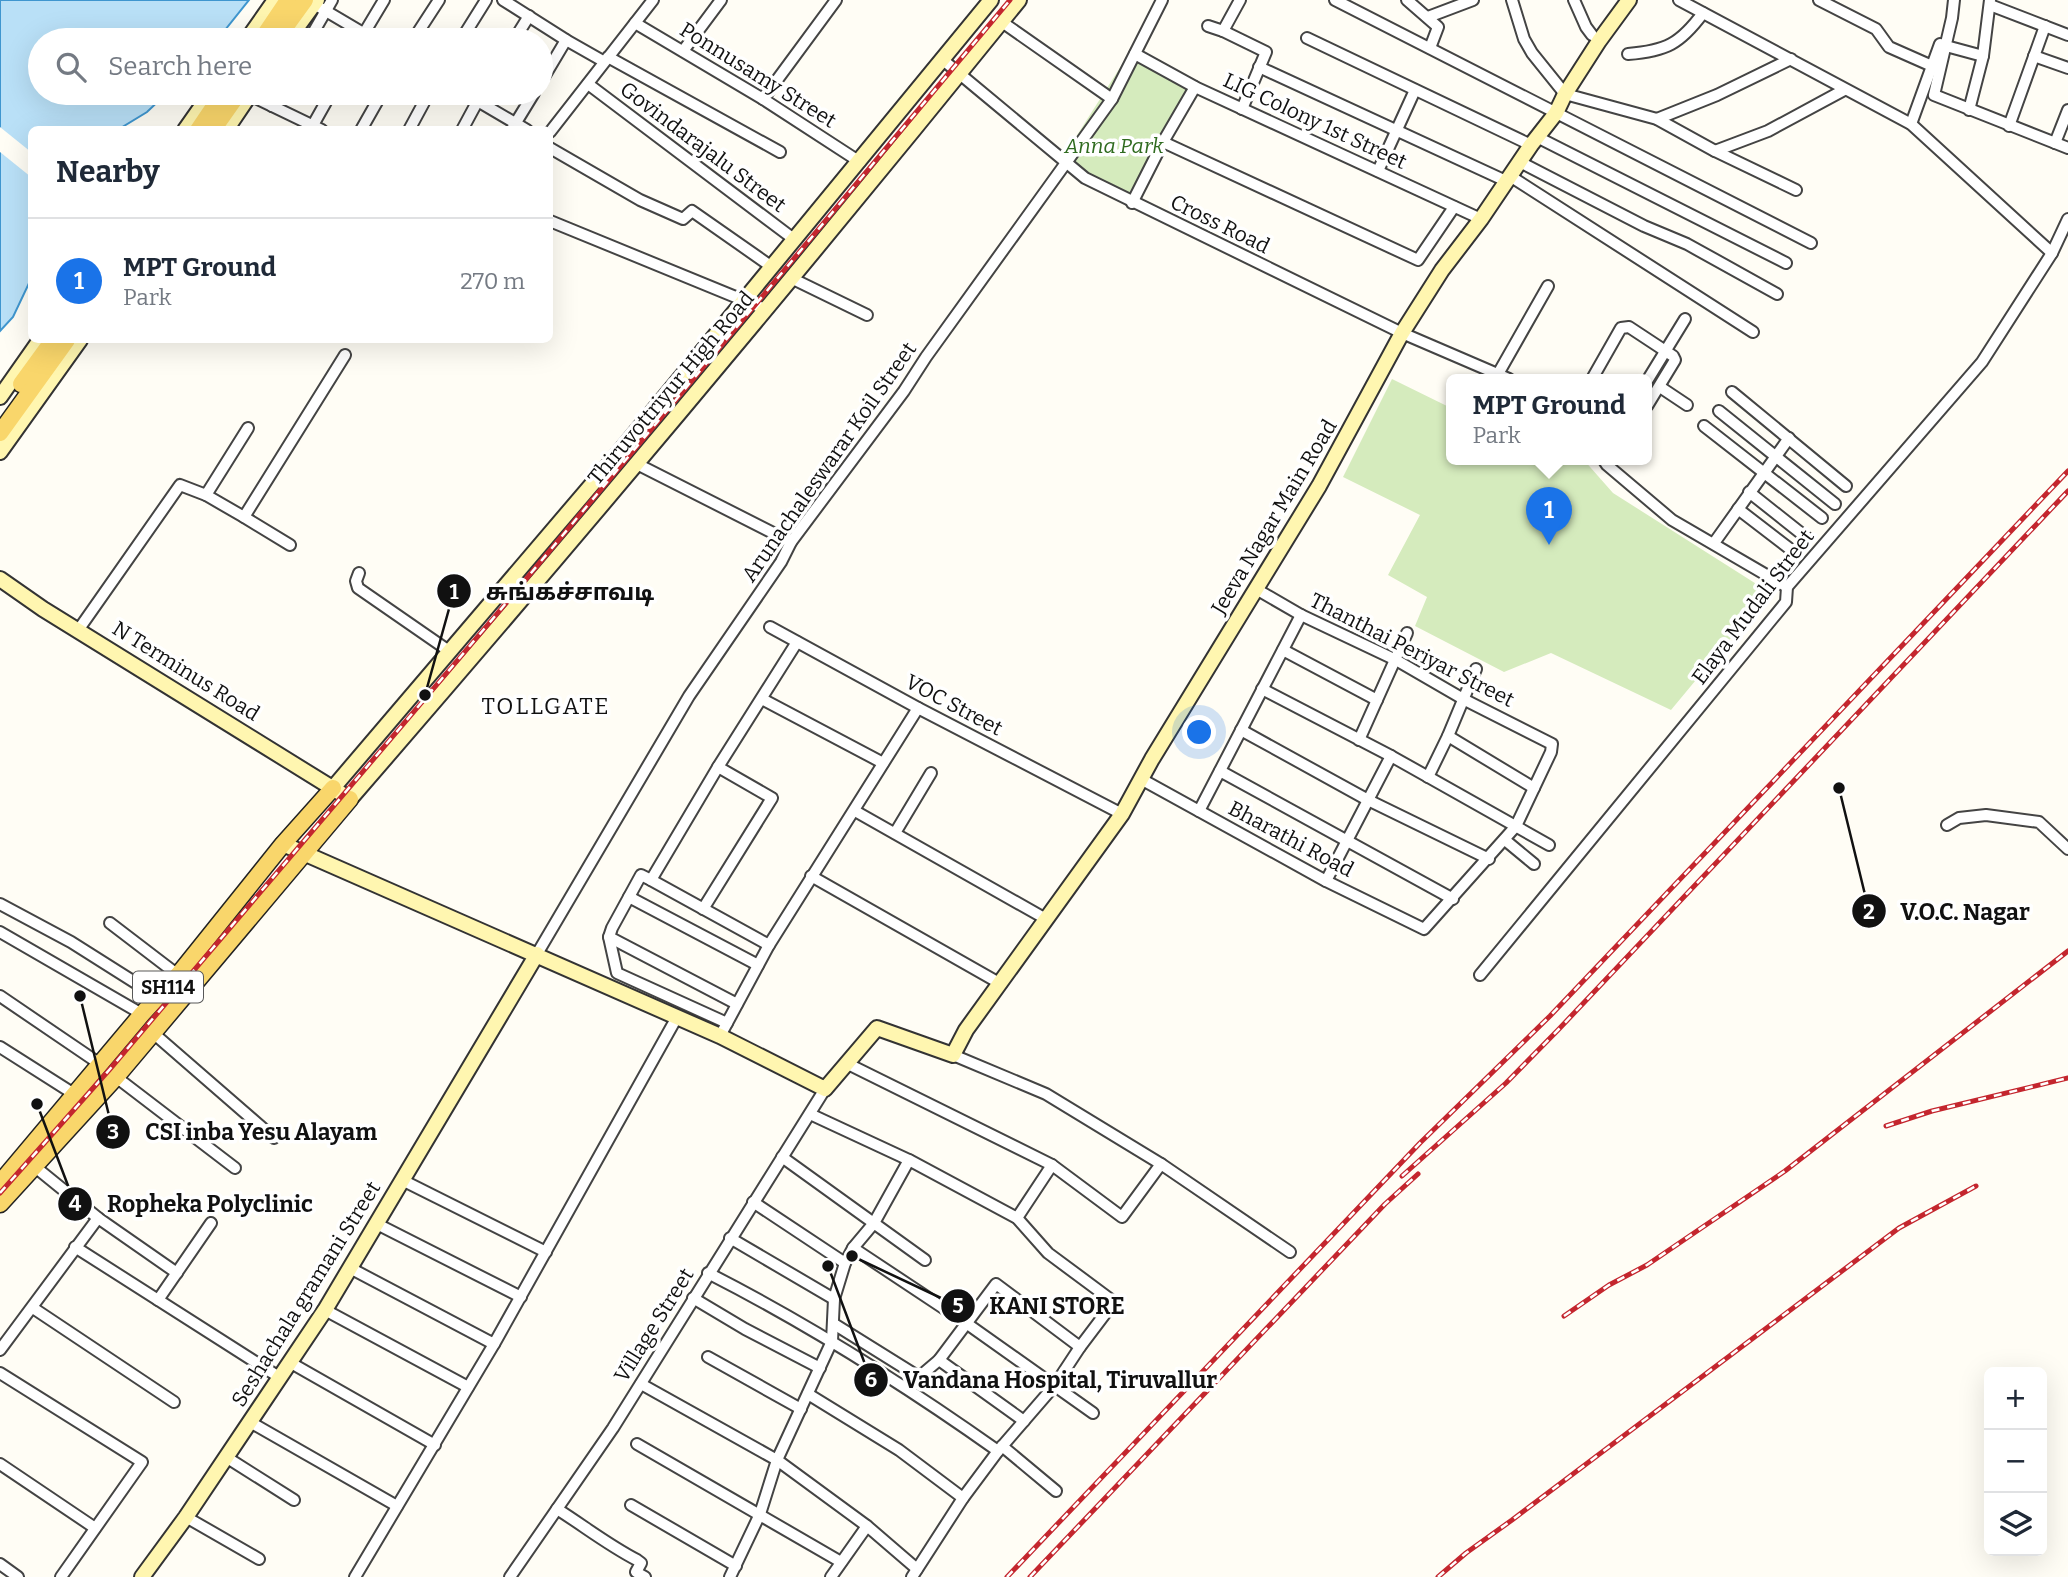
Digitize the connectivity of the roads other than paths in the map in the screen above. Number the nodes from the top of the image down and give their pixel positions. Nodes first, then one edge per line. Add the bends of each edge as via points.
1 (275, 0) edge
2 (288, 0) edge
3 (384, 0) edge
4 (439, 0) edge
5 (486, 0) edge
6 (503, 0) edge
7 (653, 0) edge
8 (721, 0) edge
9 (836, 0) edge
10 (991, 0) edge
11 (1020, 0) edge
12 (1162, 0) edge
13 (1240, 0) edge
14 (1335, 0) edge
15 (1407, 0) edge
16 (1473, 0) edge
17 (1512, 0) edge
18 (1574, 0) edge
19 (1629, 0) edge
20 (1679, 0) edge
21 (1819, 0) edge
22 (1948, 0) edge
23 (1954, 0) edge
24 (319, 3) edge
25 (1990, 3) edge
26 (1703, 13) junction
27 (529, 16) junction
28 (1428, 17) junction
29 (1002, 22) junction
30 (635, 23) junction
31 (1209, 26) dead end
32 (2045, 26) junction
33 (255, 28) edge
34 (269, 28) edge
35 (290, 28) edge
36 (298, 28) edge
37 (312, 28) edge
38 (350, 28) edge
39 (367, 28) edge
40 (421, 28) edge
41 (468, 28) edge
42 (522, 28) edge
43 (548, 28) edge
44 (1223, 31) junction
45 (553, 32) edge
46 (1592, 35) dead end
47 (2068, 35) edge
48 (1307, 38) dead end
49 (566, 40) junction
50 (1946, 46) junction
51 (1430, 48) junction
52 (683, 51) junction
53 (1135, 54) junction
54 (1628, 54) dead end
55 (2035, 55) junction
56 (1983, 56) junction
57 (606, 59) junction
58 (1791, 59) junction
59 (943, 60) junction
60 (553, 62) edge
61 (1932, 66) junction
62 (1259, 67) junction
63 (2068, 68) edge
64 (959, 74) junction
65 (588, 84) junction
66 (1195, 87) junction
67 (1415, 90) junction
68 (1844, 90) junction
69 (1566, 94) junction
70 (763, 99) junction
71 (1112, 99) junction
72 (203, 105) edge
73 (215, 105) edge
74 (235, 105) edge
75 (240, 105) edge
76 (326, 105) edge
77 (375, 105) edge
78 (423, 105) edge
79 (476, 105) edge
80 (489, 105) edge
81 (527, 105) edge
82 (272, 106) edge
83 (1242, 109) junction
84 (1969, 110) junction
85 (2068, 110) edge
86 (1556, 113) junction
87 (1657, 119) junction
88 (1911, 124) junction
89 (188, 126) edge
90 (201, 126) edge
91 (217, 126) edge
92 (228, 126) edge
93 (315, 126) edge
94 (317, 126) edge
95 (363, 126) edge
96 (411, 126) edge
97 (464, 126) edge
98 (512, 126) edge
99 (514, 126) edge
100 (2009, 126) junction
101 (553, 128) edge
102 (1397, 131) junction
103 (1534, 141) junction
104 (1163, 142) junction
105 (2055, 144) junction
106 (2068, 148) edge
107 (553, 150) edge
108 (1715, 151) junction
109 (780, 152) dead end
110 (1067, 161) junction
111 (860, 162) junction
112 (1520, 162) junction
113 (1378, 172) junction
114 (1079, 174) junction
115 (1057, 177) junction
116 (1508, 178) junction
117 (1796, 190) dead end
118 (1132, 203) junction
119 (1454, 207) junction
120 (1481, 219) junction
121 (2068, 219) edge
122 (553, 222) edge
123 (795, 240) junction
124 (1811, 243) dead end
125 (2052, 253) junction
126 (1786, 263) dead end
127 (772, 267) junction
128 (791, 278) junction
129 (1548, 286) dead end
130 (1777, 294) dead end
131 (746, 300) junction
132 (765, 309) junction
133 (867, 315) dead end
134 (1685, 319) dead end
135 (1753, 332) dead end
136 (1402, 333) junction
137 (38, 343) edge
138 (51, 343) edge
139 (65, 343) edge
140 (78, 343) edge
141 (1665, 351) junction
142 (345, 355) dead end
143 (1497, 374) joint
144 (1594, 374) edge
145 (1651, 374) edge
146 (1660, 387) junction
147 (1731, 392) dead end
148 (0, 397) edge
149 (1652, 399) edge
150 (1687, 405) dead end
151 (1719, 411) dead end
152 (0, 415) edge
153 (1704, 426) dead end
154 (248, 428) dead end
155 (0, 433) edge
156 (1789, 438) junction
157 (0, 452) edge
158 (1776, 455) junction
159 (635, 463) junction
160 (1611, 465) edge
161 (1764, 471) junction
162 (1846, 486) dead end
163 (1749, 492) junction
164 (206, 495) junction
165 (1835, 504) dead end
166 (1738, 509) junction
167 (244, 517) junction
168 (1822, 518) dead end
169 (1807, 538) dead end
170 (791, 542) junction
171 (1714, 543) junction
172 (290, 545) dead end
173 (1794, 552) dead end
174 (359, 573) dead end
175 (0, 579) edge
176 (1787, 587) junction
177 (1256, 589) junction
178 (1301, 615) junction
179 (771, 627) dead end
180 (79, 629) junction
181 (1407, 633) dead end
182 (797, 642) junction
183 (1283, 650) junction
184 (449, 651) junction
185 (1396, 660) junction
186 (1476, 669) dead end
187 (1262, 689) junction
188 (762, 699) junction
189 (1465, 699) junction
190 (1377, 700) junction
191 (918, 708) junction
192 (1241, 730) junction
193 (1448, 736) junction
194 (1359, 740) junction
195 (1391, 756) junction
196 (883, 763) junction
197 (718, 767) junction
198 (1220, 771) junction
199 (931, 773) dead end
200 (1428, 777) junction
201 (1141, 779) junction
202 (332, 788) junction
203 (1534, 788) junction
204 (350, 799) junction
205 (1368, 800) junction
206 (855, 811) junction
207 (1199, 811) junction
208 (1122, 814) junction
209 (1947, 825) dead end
210 (1516, 826) junction
211 (895, 833) junction
212 (1505, 839) junction
213 (1346, 842) junction
214 (283, 844) junction
215 (1549, 845) dead end
216 (2068, 849) edge
217 (302, 854) junction
218 (1489, 859) junction
219 (1534, 864) dead end
220 (811, 876) junction
221 (651, 880) junction
222 (1326, 881) junction
223 (629, 897) junction
224 (1453, 899) junction
225 (0, 904) edge
226 (703, 909) junction
227 (1046, 919) junction
228 (110, 923) dead end
229 (0, 932) edge
230 (609, 937) junction
231 (769, 944) junction
232 (537, 954) junction
233 (758, 965) junction
234 (178, 975) junction
235 (1480, 975) dead end
236 (1002, 984) junction
237 (0, 996) edge
238 (158, 997) junction
239 (737, 1004) junction
240 (142, 1014) junction
241 (677, 1017) junction
242 (723, 1030) junction
243 (152, 1032) junction
244 (0, 1047) edge
245 (953, 1055) junction
246 (846, 1063) junction
247 (100, 1065) junction
248 (116, 1077) junction
249 (825, 1089) junction
250 (74, 1094) junction
251 (810, 1114) junction
252 (274, 1138) dead end
253 (782, 1157) junction
254 (909, 1160) junction
255 (1161, 1164) junction
256 (6, 1165) edge
257 (1052, 1165) junction
258 (34, 1166) junction
259 (234, 1168) dead end
260 (402, 1180) junction
261 (0, 1183) edge
262 (753, 1202) junction
263 (0, 1204) edge
264 (1017, 1218) junction
265 (98, 1219) junction
266 (211, 1223) dead end
267 (874, 1223) junction
268 (377, 1224) junction
269 (730, 1238) junction
270 (75, 1247) junction
271 (853, 1248) junction
272 (546, 1252) junction
273 (1290, 1252) dead end
274 (925, 1260) dead end
275 (845, 1263) junction
276 (351, 1268) junction
277 (177, 1273) junction
278 (708, 1273) junction
279 (521, 1297) junction
280 (693, 1298) junction
281 (834, 1299) junction
282 (158, 1300) junction
283 (33, 1308) junction
284 (325, 1310) junction
285 (966, 1323) junction
286 (834, 1324) junction
287 (832, 1340) junction
288 (494, 1344) junction
289 (1080, 1347) junction
290 (0, 1350) edge
291 (708, 1357) dead end
292 (939, 1360) junction
293 (291, 1363) junction
294 (820, 1368) junction
295 (0, 1373) edge
296 (279, 1377) junction
297 (919, 1377) junction
298 (641, 1384) junction
299 (1055, 1385) junction
300 (468, 1387) junction
301 (910, 1390) junction
302 (808, 1394) junction
303 (174, 1402) dead end
304 (801, 1409) junction
305 (1093, 1413) dead end
306 (250, 1422) junction
307 (1024, 1422) junction
308 (637, 1444) dead end
309 (435, 1445) junction
310 (1000, 1448) junction
311 (226, 1457) junction
312 (777, 1460) junction
313 (0, 1464) edge
314 (1056, 1491) dead end
315 (963, 1498) junction
316 (294, 1500) dead end
317 (397, 1506) junction
318 (631, 1506) dead end
319 (557, 1509) junction
320 (760, 1514) junction
321 (186, 1517) junction
322 (867, 1526) junction
323 (95, 1528) junction
324 (259, 1559) dead end
325 (841, 1562) junction
326 (0, 1564) edge
327 (736, 1566) junction
328 (914, 1573) edge
329 (18, 1577) edge
330 (61, 1577) edge
331 (142, 1577) edge
332 (355, 1577) edge
333 (510, 1577) edge
334 (645, 1577) edge
335 (730, 1577) edge
336 (831, 1577) edge

1 - 33 street
2 - 34 main road
3 - 39 street
4 - 40 street
5 - 41 street
6 - 27 street
7 - 30 street
8 - 52 street
9 - 70 street
10 - 59 street, Thiruvottriyur High Road
11 - 29 street, Thiruvottriyur High Road
12 - 53 street, Arunachaleswarar Koil Street
13 - 44 street
14 - 51 street
15 - 28 street
16 - 28 street
17 - 69 street via 1532,53
18 - 46 street
19 - 69 street, Jeeva Nagar Main Road
20 - 26 street
21 - 61 street via 1876,29 1889,47
22 - 61 street via 1946,26
23 - 50 street
24 - 35 main road
24 - 36 street
24 - 37 street
24 - 38 street
25 - 32 street
25 - 56 street
26 - 54 street via 1678,41 1655,52
26 - 58 street
27 - 42 street
27 - 43 street
28 - 51 street via 1437,27
29 - 64 street, Thiruvottriyur High Road
29 - 71 street
30 - 52 street, Ponnusamy Street
30 - 57 street
31 - 44 street
32 - 47 street
32 - 55 street
44 - 62 street via 1266,52
45 - 49 street
48 - 67 street
49 - 57 street
49 - 60 street
50 - 56 street
50 - 84 street via 1934,95
51 - 86 street
52 - 70 street, Ponnusamy Street
53 - 66 street, LIG Colony 1st Street
53 - 71 street, Arunachaleswarar Koil Street
55 - 63 street
55 - 100 street
56 - 84 street
57 - 65 street
57 - 109 street
58 - 68 street
58 - 87 street
59 - 64 street, Cross Road
59 - 111 street, Thiruvottriyur High Road
61 - 88 street
62 - 83 street
62 - 102 street
64 - 110 street, Cross Road
64 - 128 street, Thiruvottriyur High Road
65 - 101 street
65 - 123 street, Govindarajalu Street
66 - 83 street, LIG Colony 1st Street
66 - 104 street
67 - 102 street
67 - 103 street
68 - 88 street
68 - 108 street via 1768,131
69 - 86 street, Jeeva Nagar Main Road
69 - 87 street
70 - 111 street, Ponnusamy Street
71 - 110 street, Arunachaleswarar Koil Street
72 - 89 street
73 - 90 main road
74 - 91 main road
75 - 92 street
76 - 94 street
77 - 95 street
78 - 96 street
79 - 97 street
80 - 98 street
81 - 99 street
82 - 93 street
83 - 113 street, LIG Colony 1st Street
84 - 100 street
85 - 105 street
86 - 103 street, Jeeva Nagar Main Road
86 - 124 street
87 - 108 street
88 - 125 street
100 - 105 street
102 - 113 street
102 - 116 street
103 - 112 street, Jeeva Nagar Main Road
103 - 126 street
104 - 118 street
104 - 119 street via 1418,260
105 - 106 street
107 - 127 street via 651,205 684,219 692,211
108 - 117 street
110 - 114 street, Cross Road
110 - 115 street, Arunachaleswarar Koil Street
111 - 123 street, Thiruvottriyur High Road
112 - 116 street, Jeeva Nagar Main Road
112 - 130 street
113 - 119 street, LIG Colony 1st Street
114 - 115 street
114 - 118 street, Cross Road
115 - 170 street, Arunachaleswarar Koil Street
116 - 120 street, Jeeva Nagar Main Road
116 - 135 street
118 - 136 street, Cross Road
119 - 120 street, LIG Colony 1st Street
120 - 136 street, Jeeva Nagar Main Road
121 - 125 street, Elaya Mudali Street
122 - 131 street
123 - 127 street, Thiruvottriyur High Road
125 - 176 street, Elaya Mudali Street via 1982,362
127 - 131 street, Thiruvottriyur High Road
128 - 132 street, Thiruvottriyur High Road
128 - 133 street
129 - 143 street
131 - 132 street
131 - 184 street, Thiruvottriyur High Road
132 - 159 street, Thiruvottriyur High Road
134 - 141 street
136 - 143 street, Cross Road
136 - 177 street, Jeeva Nagar Main Road via 1319,486
137 - 148 street
138 - 152 main road
139 - 155 main road
140 - 157 street
141 - 144 street via 1629,327 1621,328
141 - 145 street
141 - 146 street via 1675,360
142 - 167 street
146 - 149 street
146 - 150 street
147 - 156 street
151 - 158 street
153 - 161 street
154 - 164 street
156 - 158 street
156 - 162 street
158 - 161 street
158 - 165 street
159 - 170 street
159 - 204 street, Thiruvottriyur High Road
160 - 171 street via 1672,520
161 - 163 street
161 - 168 street
163 - 166 street
163 - 169 street
164 - 167 street
164 - 180 street via 180,485
166 - 171 street
166 - 173 street
167 - 172 street
170 - 232 street, Arunachaleswarar Koil Street via 689,696
171 - 176 street
174 - 184 street via 359,588
175 - 180 street, N Terminus Road
176 - 235 street, Elaya Mudali Street via 1786,602
177 - 178 street, Thanthai Periyar Street
177 - 201 street, Jeeva Nagar Main Road
178 - 183 street
178 - 185 street, Thanthai Periyar Street
179 - 182 street, VOC Street
180 - 202 street, N Terminus Road
181 - 185 street
182 - 188 street
182 - 191 street, VOC Street
183 - 187 street
183 - 190 street
184 - 202 street, Thiruvottriyur High Road
185 - 189 street, Thanthai Periyar Street
185 - 190 street
186 - 189 street
187 - 192 street
187 - 194 street
188 - 196 street
188 - 197 street
189 - 193 street
189 - 203 street, Thanthai Periyar Street via 1552,744
190 - 194 street
191 - 196 street
191 - 208 street, VOC Street
192 - 198 street
192 - 205 street
193 - 200 street
193 - 203 street
194 - 195 street
195 - 200 street
195 - 205 street
196 - 206 street
197 - 221 street
197 - 226 street via 772,797
198 - 207 street
198 - 213 street
199 - 211 street
200 - 210 street
201 - 207 street, Bharathi Road
201 - 208 street, Jeeva Nagar Main Road
202 - 204 street, N Terminus Road
202 - 214 main road, SH114
203 - 210 street
204 - 217 main road, SH114
205 - 213 street
205 - 218 street
206 - 211 street
206 - 220 street
207 - 222 street, Bharathi Road
208 - 227 street, Jeeva Nagar Main Road
209 - 216 street via 1958,818 1986,815 2039,822
210 - 212 street
210 - 215 street
211 - 227 street
212 - 218 street
212 - 219 street
213 - 222 street
213 - 224 street
214 - 217 street
214 - 234 main road, SH114
217 - 232 street
217 - 243 main road, SH114
218 - 224 street
220 - 231 street
220 - 236 street
221 - 223 street via 641,875
221 - 226 street
222 - 224 street, Bharathi Road via 1424,929
223 - 230 street
223 - 233 street
225 - 238 street
226 - 231 street
227 - 236 street, Jeeva Nagar Main Road
228 - 234 street
229 - 240 street
230 - 239 street
230 - 242 street via 617,973
231 - 233 street
232 - 241 street
232 - 260 street, Seshachala gramani Street
233 - 239 street
234 - 238 main road, SH114
236 - 245 street, Jeeva Nagar Main Road via 966,1030
237 - 247 street
238 - 240 main road, SH114
239 - 242 street
240 - 247 main road, SH114
241 - 242 street
241 - 272 street
242 - 249 street
243 - 248 main road, SH114
243 - 252 street
244 - 250 street
245 - 246 street via 877,1028
245 - 255 street via 1046,1094
246 - 249 street
246 - 257 street
247 - 250 main road, SH114
248 - 258 main road, SH114
248 - 259 street
249 - 251 street, Village Street
250 - 256 main road, SH114
251 - 253 street, Village Street
251 - 254 street
253 - 262 street, Village Street
253 - 267 street
254 - 264 street
254 - 267 street
255 - 257 street via 1122,1217
255 - 273 street
256 - 261 main road, SH114
257 - 264 street
258 - 263 main road, SH114
258 - 265 street
260 - 268 street, Seshachala gramani Street
260 - 272 street
262 - 269 street, Village Street
262 - 275 street
264 - 289 street via 1048,1253 1114,1301
265 - 270 street
265 - 277 street
266 - 277 street
267 - 271 street
267 - 274 street
268 - 276 street, Seshachala gramani Street
268 - 279 street
269 - 278 street, Village Street
269 - 281 street
270 - 282 street
270 - 283 street
271 - 275 street
271 - 285 street
272 - 279 street
275 - 281 street
276 - 284 street, Seshachala gramani Street
276 - 288 street
277 - 282 street
278 - 280 street, Village Street
278 - 287 street
279 - 288 street
280 - 294 street
280 - 298 street, Village Street
281 - 286 street
282 - 296 street
283 - 290 street
283 - 303 street
284 - 293 street, Seshachala gramani Street
284 - 300 street
285 - 289 street via 996,1284
285 - 292 street
285 - 299 street
286 - 287 street
286 - 297 street
287 - 294 street
287 - 301 street
288 - 300 street
289 - 299 street
291 - 304 street
292 - 297 street
292 - 307 street
293 - 296 street, Seshachala gramani Street
293 - 309 street
294 - 302 street
295 - 323 street via 142,1462
296 - 306 street, Seshachala gramani Street
297 - 301 street
298 - 312 street
298 - 319 street, Village Street
299 - 305 street
299 - 307 street
300 - 309 street
301 - 310 street
302 - 304 street
302 - 315 street via 899,1450
304 - 312 street
306 - 311 street, Seshachala gramani Street
306 - 317 street
307 - 310 street
308 - 320 street
309 - 317 street
310 - 314 street
310 - 315 street
311 - 316 street
311 - 321 street, Seshachala gramani Street
312 - 320 street
312 - 322 street
313 - 323 street
315 - 328 street
317 - 332 street
318 - 327 street
319 - 333 street, Village Street
319 - 334 street via 637,1560 636,1572
320 - 325 street
320 - 327 street
321 - 324 street
321 - 331 street, Seshachala gramani Street
322 - 325 street
322 - 328 street
323 - 330 street
325 - 336 street
326 - 329 street
327 - 335 street

